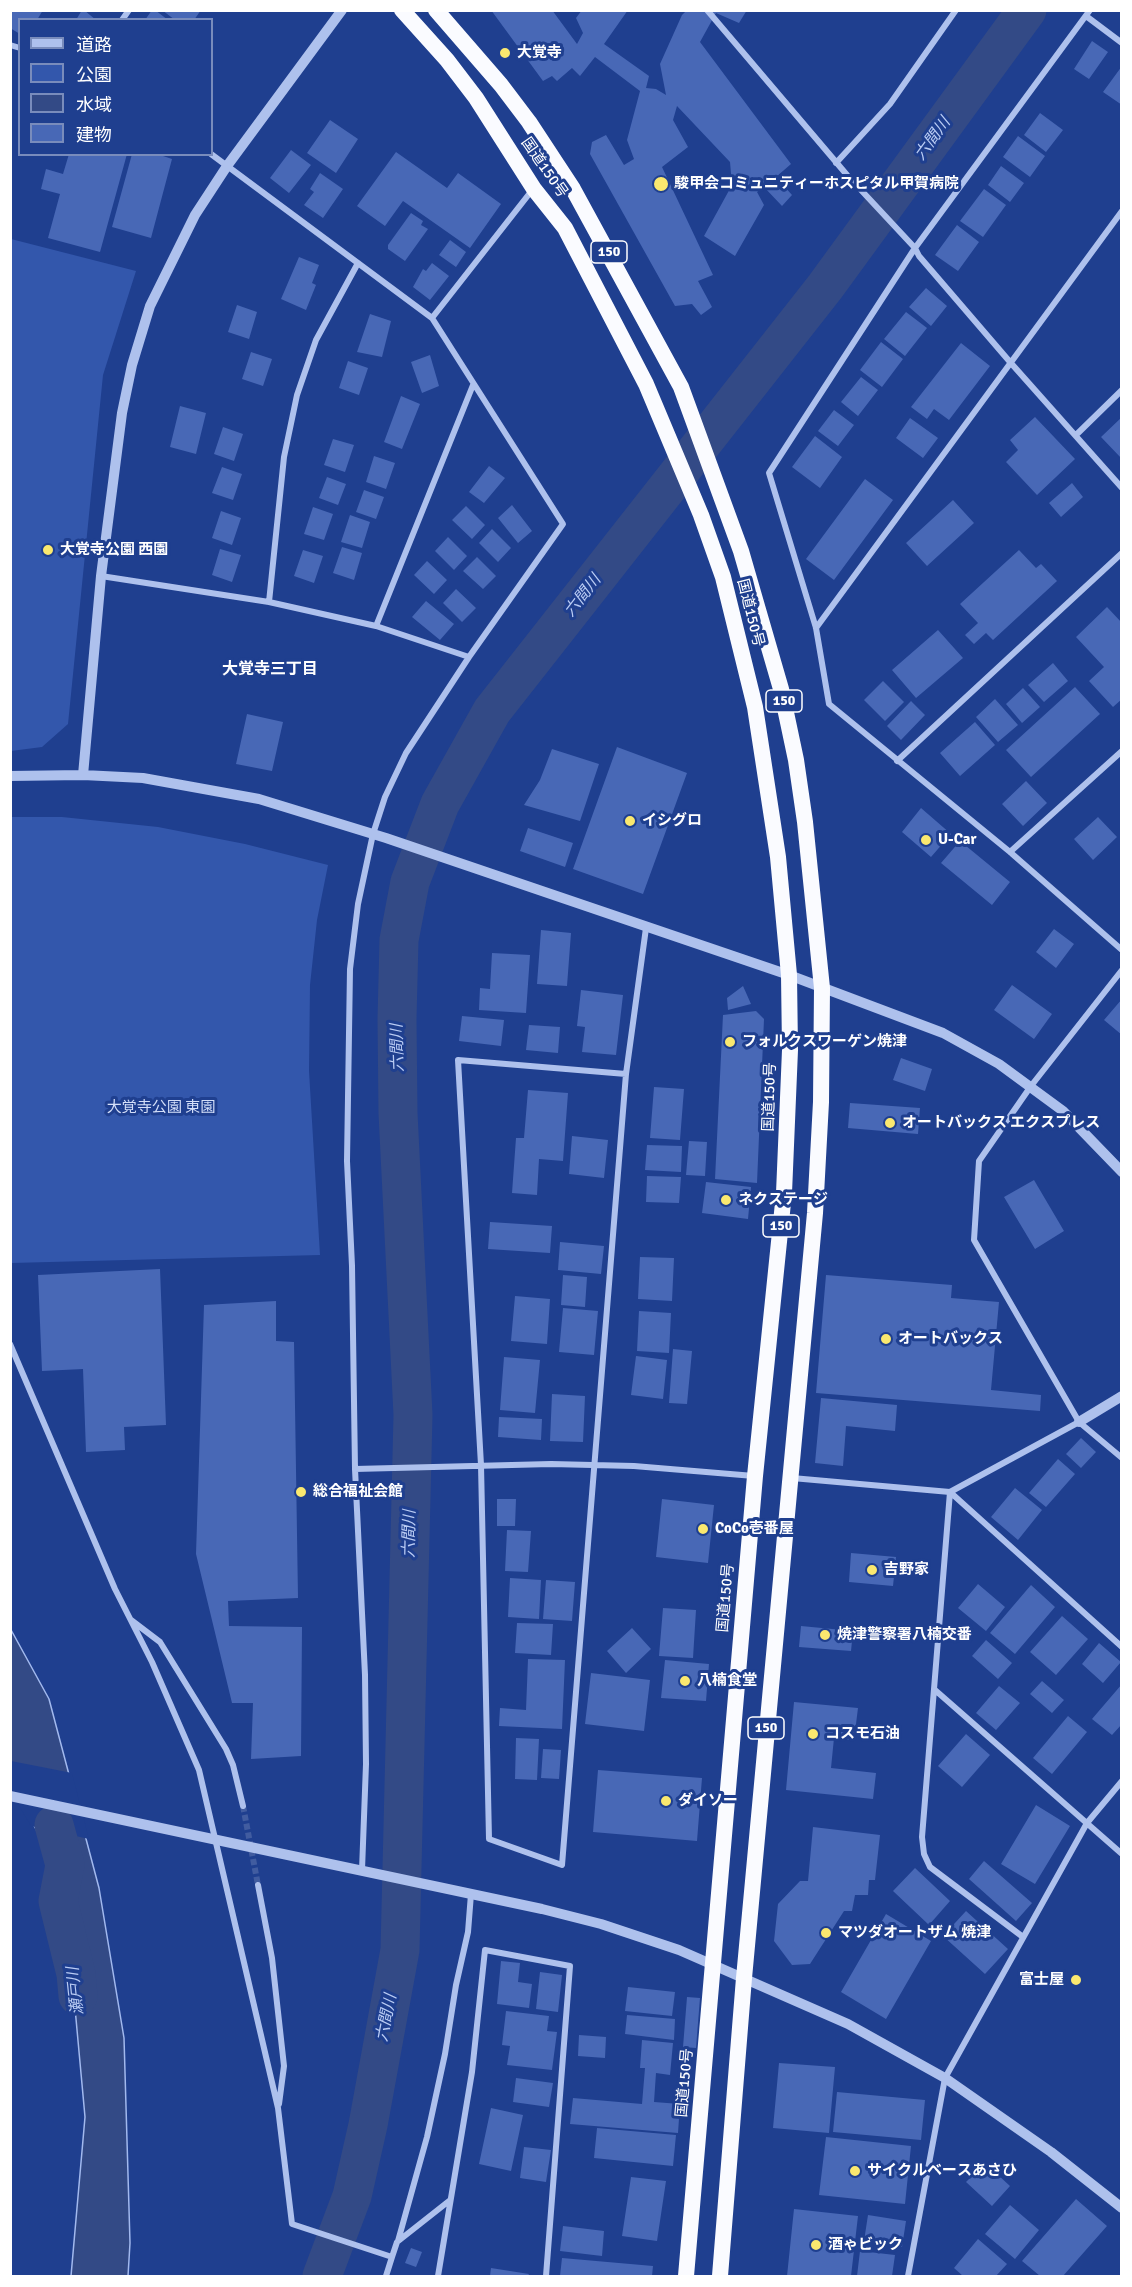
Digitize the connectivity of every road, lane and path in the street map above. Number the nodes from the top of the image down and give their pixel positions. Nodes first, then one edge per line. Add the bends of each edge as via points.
1 (342, 10) edge
2 (402, 10) edge
3 (436, 10) edge
4 (707, 10) edge
5 (956, 10) edge
6 (1088, 13) edge
7 (1122, 43) edge
8 (213, 156) edge
9 (836, 163) junction
10 (227, 166) junction
11 (534, 189) junction
12 (1122, 211) edge
13 (915, 248) junction
14 (358, 263) junction
15 (432, 318) junction
16 (1010, 362) junction
17 (473, 385) junction
18 (1122, 390) edge
19 (1076, 435) junction
20 (1122, 488) edge
21 (1122, 553) edge
22 (101, 576) junction
23 (269, 602) junction
24 (376, 626) junction
25 (816, 628) junction
26 (469, 657) junction
27 (1122, 751) edge
28 (897, 761) junction
29 (84, 775) junction
30 (10, 776) edge
31 (373, 834) junction
32 (1010, 852) junction
33 (646, 928) junction
34 (1122, 950) edge
35 (1122, 970) edge
36 (789, 975) junction
37 (822, 988) junction
38 (626, 1074) junction
39 (1031, 1086) junction
40 (1122, 1172) edge
41 (10, 1344) edge
42 (1122, 1396) edge
43 (1079, 1422) junction
44 (1122, 1458) edge
45 (594, 1464) junction
46 (481, 1465) junction
47 (355, 1469) junction
48 (755, 1476) junction
49 (789, 1478) junction
50 (950, 1492) junction
51 (130, 1619) junction
52 (1122, 1647) edge
53 (935, 1690) junction
54 (1122, 1781) edge
55 (10, 1796) edge
56 (243, 1806) tunnel mouth
57 (1087, 1823) junction
58 (211, 1838) junction
59 (1122, 1854) edge
60 (367, 1871) junction
61 (258, 1885) tunnel mouth
62 (468, 1893) junction
63 (1023, 1937) junction
64 (713, 1964) junction
65 (744, 1977) junction
66 (945, 2078) junction
67 (278, 2108) junction
68 (449, 2202) junction
69 (1122, 2208) edge
70 (397, 2242) junction
71 (390, 2257) junction
72 (386, 2277) edge
73 (438, 2277) edge
74 (546, 2277) edge
75 (686, 2277) edge
76 (720, 2277) edge
77 (908, 2277) edge

1 - 10 street
2 - 11 highway, 国道150号 / 150 via 476,98
3 - 37 highway, 国道150号 / 150 via 530,122 573,189 681,387 720,488 778,678 796,760
4 - 9 street
5 - 9 street via 890,104
6 - 7 street
6 - 13 street
8 - 10 street
9 - 13 street
10 - 14 street
10 - 22 street via 195,214 150,306 122,413
11 - 15 street
11 - 36 highway, 国道150号 / 150 via 565,228 622,335 701,515 723,578 755,707 770,793
12 - 16 street
13 - 16 street
13 - 25 street via 769,473
14 - 15 street
14 - 23 street via 316,340 297,395 284,457
15 - 17 street
16 - 19 street
16 - 25 street
17 - 24 street
17 - 26 street via 563,524
18 - 19 street
19 - 20 street
21 - 28 street
22 - 23 street
22 - 29 street
23 - 24 street
24 - 26 street
25 - 28 street via 829,704
26 - 31 street via 406,753
27 - 32 street
28 - 32 street
29 - 30 street
29 - 31 street via 144,778 248,797
31 - 33 street
31 - 47 street via 358,904 350,969 347,1161
32 - 34 street
33 - 36 street
33 - 38 street
35 - 39 street
36 - 37 street
36 - 48 highway, 国道150号 / 150 via 784,1193
37 - 39 street via 943,1033
37 - 49 highway, 国道150号 / 150 via 815,1214
38 - 45 street
38 - 46 street via 458,1060
39 - 40 street via 1063,1111
39 - 43 street via 979,1161 974,1240
41 - 51 street
42 - 43 street
43 - 44 street
43 - 50 street
45 - 46 street
45 - 46 street via 562,1865 489,1839
45 - 48 street
46 - 47 street
47 - 60 street via 365,1675
48 - 64 highway, 国道150号 / 150
49 - 50 street
49 - 65 highway, 国道150号 / 150
50 - 52 street
50 - 53 street
51 - 56 street via 160,1642 226,1749
51 - 58 street via 199,1770
53 - 57 street
53 - 63 street via 922,1837 924,1854 930,1867
54 - 57 street
55 - 58 street
57 - 59 street
57 - 63 street
58 - 60 street
58 - 67 street
60 - 62 street
61 - 67 street via 272,1958 284,2066
62 - 64 street via 601,1924
62 - 70 street via 468,1932 445,2055
63 - 66 street
64 - 65 street
64 - 75 highway, 国道150号 / 150
65 - 66 street via 848,2024
65 - 76 highway, 国道150号 / 150
66 - 69 street via 1051,2152
66 - 77 street
67 - 71 street via 292,2224
68 - 70 street
68 - 73 street
68 - 74 street via 472,2072 485,1950 570,1966
70 - 71 street
71 - 72 street

